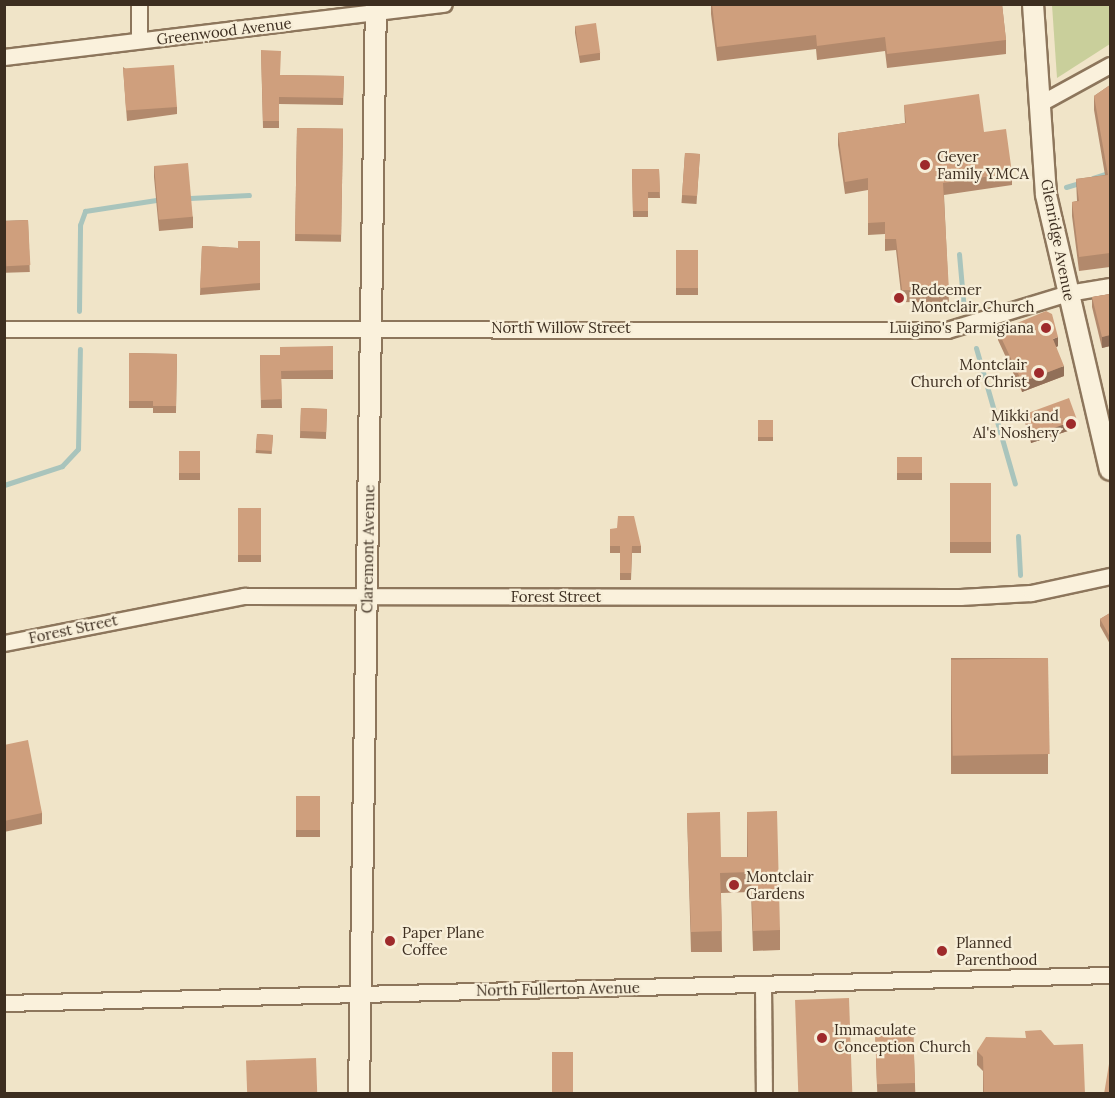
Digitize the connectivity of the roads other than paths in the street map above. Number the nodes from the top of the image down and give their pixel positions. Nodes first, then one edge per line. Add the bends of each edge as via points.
1 (139, 4) edge
2 (444, 4) edge
3 (1033, 4) edge
4 (376, 9) edge
5 (139, 40) junction
6 (4, 57) edge
7 (1110, 65) edge
8 (1039, 104) junction
9 (1110, 286) edge
10 (1068, 292) junction
11 (372, 328) junction
12 (4, 329) edge
13 (1110, 470) edge
14 (1110, 576) edge
15 (367, 597) junction
16 (4, 643) edge
17 (1110, 975) edge
18 (763, 985) junction
19 (360, 993) junction
20 (4, 1003) edge
21 (359, 1094) edge
22 (764, 1094) edge

1 - 5 street
2 - 4 street, Greenwood Avenue
3 - 8 street, Glenridge Avenue
4 - 5 street, Greenwood Avenue
4 - 11 street, Claremont Avenue
5 - 6 street, Greenwood Avenue
7 - 8 street
8 - 10 street, Glenridge Avenue via 1046,195
9 - 10 street, North Willow Street
10 - 11 street, North Willow Street via 947,330
10 - 13 street, Glenridge Avenue
11 - 12 street, North Willow Street
11 - 15 street, Claremont Avenue
14 - 15 street, Forest Street via 1031,593 960,597
15 - 16 street, Forest Street via 244,596
15 - 19 street, Claremont Avenue
17 - 18 street, North Fullerton Avenue
18 - 19 street, North Fullerton Avenue
18 - 22 street
19 - 20 street, North Fullerton Avenue
19 - 21 street, Claremont Avenue

